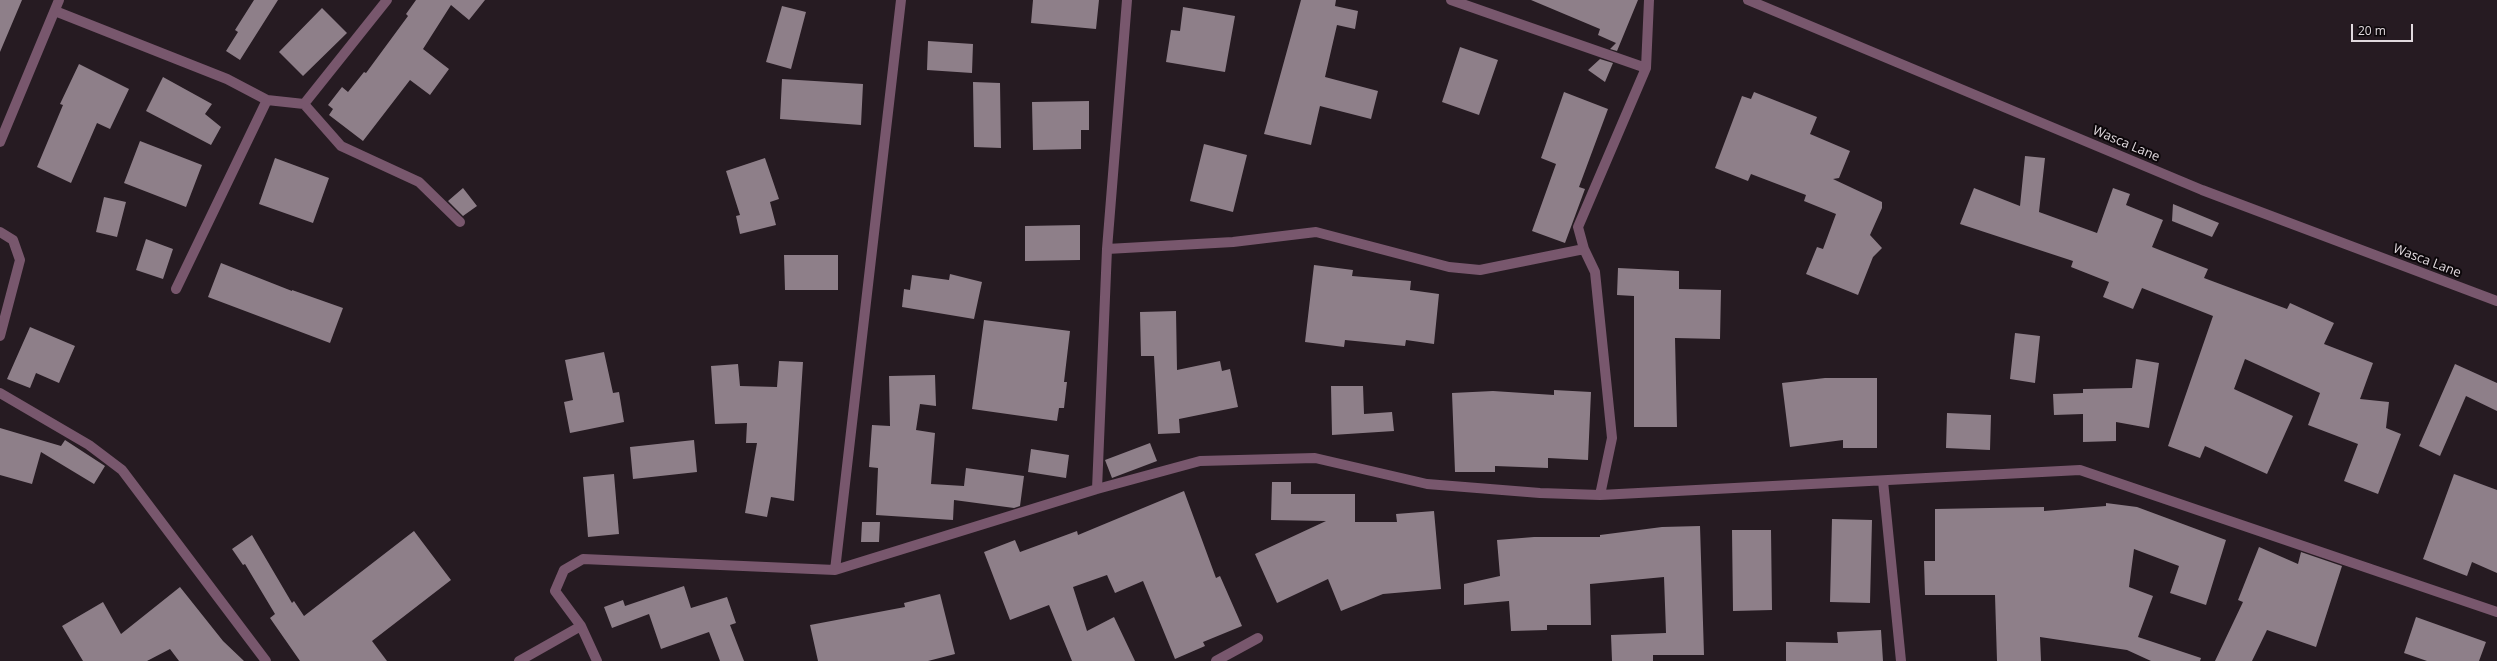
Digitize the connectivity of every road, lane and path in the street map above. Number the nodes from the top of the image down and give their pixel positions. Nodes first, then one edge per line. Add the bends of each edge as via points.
1 (59, 0) edge
2 (387, 0) edge
3 (901, 0) edge
4 (1127, 0) edge
5 (1451, 0) edge
6 (1649, 0) edge
7 (1748, 0) edge
8 (55, 11) junction
9 (1646, 68) junction
10 (267, 100) junction
11 (304, 104) junction
12 (0, 142) edge
13 (460, 222) dead end
14 (0, 232) edge
15 (1107, 249) junction
16 (1584, 249) junction
17 (176, 289) dead end
18 (2497, 301) edge
19 (0, 336) edge
20 (0, 392) edge
21 (1883, 481) junction
22 (1097, 489) junction
23 (1600, 495) junction
24 (835, 570) junction
25 (2497, 612) edge
26 (581, 626) junction
27 (1258, 638) dead end
28 (266, 661) edge
29 (519, 661) edge
30 (597, 661) edge
31 (1216, 661) edge
32 (1901, 661) edge

1 - 8 street
2 - 11 street
3 - 24 street
4 - 15 street
5 - 9 street
6 - 9 street
7 - 18 street, Wasca Lane via 2202,190
8 - 10 street via 227,79
8 - 12 street
9 - 16 street via 1578,227
10 - 11 street
10 - 17 street
11 - 13 street via 341,146 419,182
14 - 19 street via 13,240 20,260
15 - 16 street via 1233,242 1316,232 1449,267 1480,270
15 - 22 street
16 - 23 street via 1594,272 1612,438
20 - 28 street via 89,445 122,470
21 - 23 street
21 - 25 street via 2080,470
21 - 32 street
22 - 23 street via 1200,460 1315,458 1427,484
22 - 24 street
24 - 26 street via 583,559 564,570 555,591
26 - 29 street
26 - 30 street
27 - 31 street

